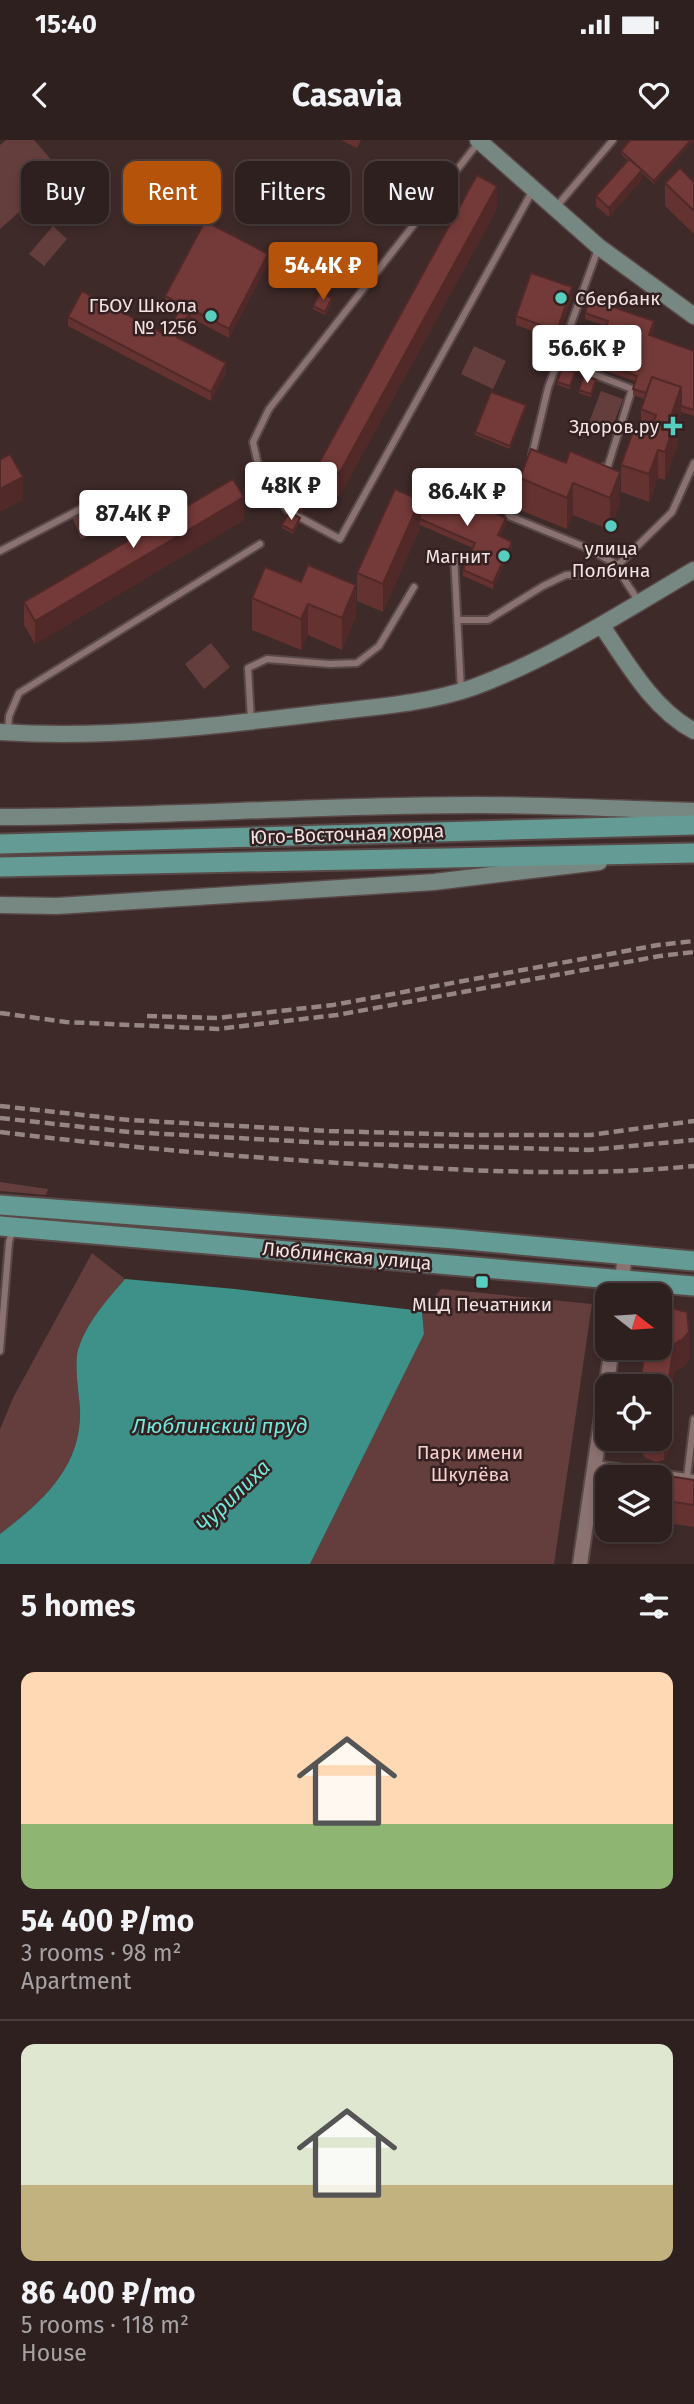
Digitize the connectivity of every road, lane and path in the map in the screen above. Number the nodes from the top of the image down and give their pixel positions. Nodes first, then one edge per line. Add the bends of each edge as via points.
1 (613, 140) edge
2 (479, 141) edge
3 (533, 190) junction
4 (555, 209) junction
5 (599, 247) junction
6 (694, 316) edge
7 (588, 372) dead end
8 (533, 452) junction
9 (544, 456) edge
10 (529, 463) edge
11 (594, 463) edge
12 (694, 463) edge
13 (525, 474) edge
14 (94, 502) dead end
15 (260, 544) dead end
16 (0, 551) edge
17 (454, 555) dead end
18 (618, 565) junction
19 (694, 570) edge
20 (620, 574) junction
21 (414, 587) dead end
22 (639, 603) junction
23 (458, 620) junction
24 (601, 626) junction
25 (461, 691) junction
26 (252, 722) junction
27 (694, 730) edge
28 (4, 732) edge
29 (694, 811) edge
30 (0, 817) edge
31 (694, 825) edge
32 (0, 844) edge
33 (684, 853) edge
34 (0, 867) edge
35 (0, 905) edge
36 (0, 1205) edge
37 (7, 1226) edge
38 (625, 1255) junction
39 (694, 1261) edge
40 (622, 1283) edge
41 (595, 1285) edge
42 (694, 1286) edge
43 (672, 1287) edge
44 (0, 1351) edge
45 (610, 1360) edge
46 (694, 1419) edge
47 (595, 1464) junction
48 (691, 1478) edge
49 (580, 1564) edge

1 - 4 lane
2 - 3 main road
2 - 3 lane via 269,409 253,442 262,482 288,511 340,539
3 - 4 main road
4 - 5 main road
5 - 6 main road
5 - 8 lane via 548,388
7 - 11 lane via 632,389 607,469
8 - 9 lane
8 - 10 lane
12 - 18 lane via 672,512
13 - 18 lane via 509,516
14 - 16 lane
15 - 28 lane via 19,694
17 - 23 lane
18 - 20 lane
19 - 22 main road
20 - 22 lane
20 - 23 lane via 566,575 488,620
21 - 26 lane via 379,646 357,663 267,659 248,668
22 - 24 main road
23 - 25 lane
24 - 25 main road via 503,676
24 - 27 main road via 658,702
25 - 26 main road via 405,703
26 - 28 main road via 93,733
29 - 30 main road via 477,805
31 - 32 main road, Юго-Восточная хорда
33 - 34 main road, Юго-Восточная хорда
33 - 35 main road via 434,882 57,906
36 - 38 main road, Люблинская улица
37 - 41 main road, Люблинская улица
37 - 44 lane
38 - 39 main road, Люблинская улица
38 - 40 street
42 - 43 main road, Люблинская улица
45 - 47 street
46 - 48 lane
47 - 48 lane
47 - 49 street

